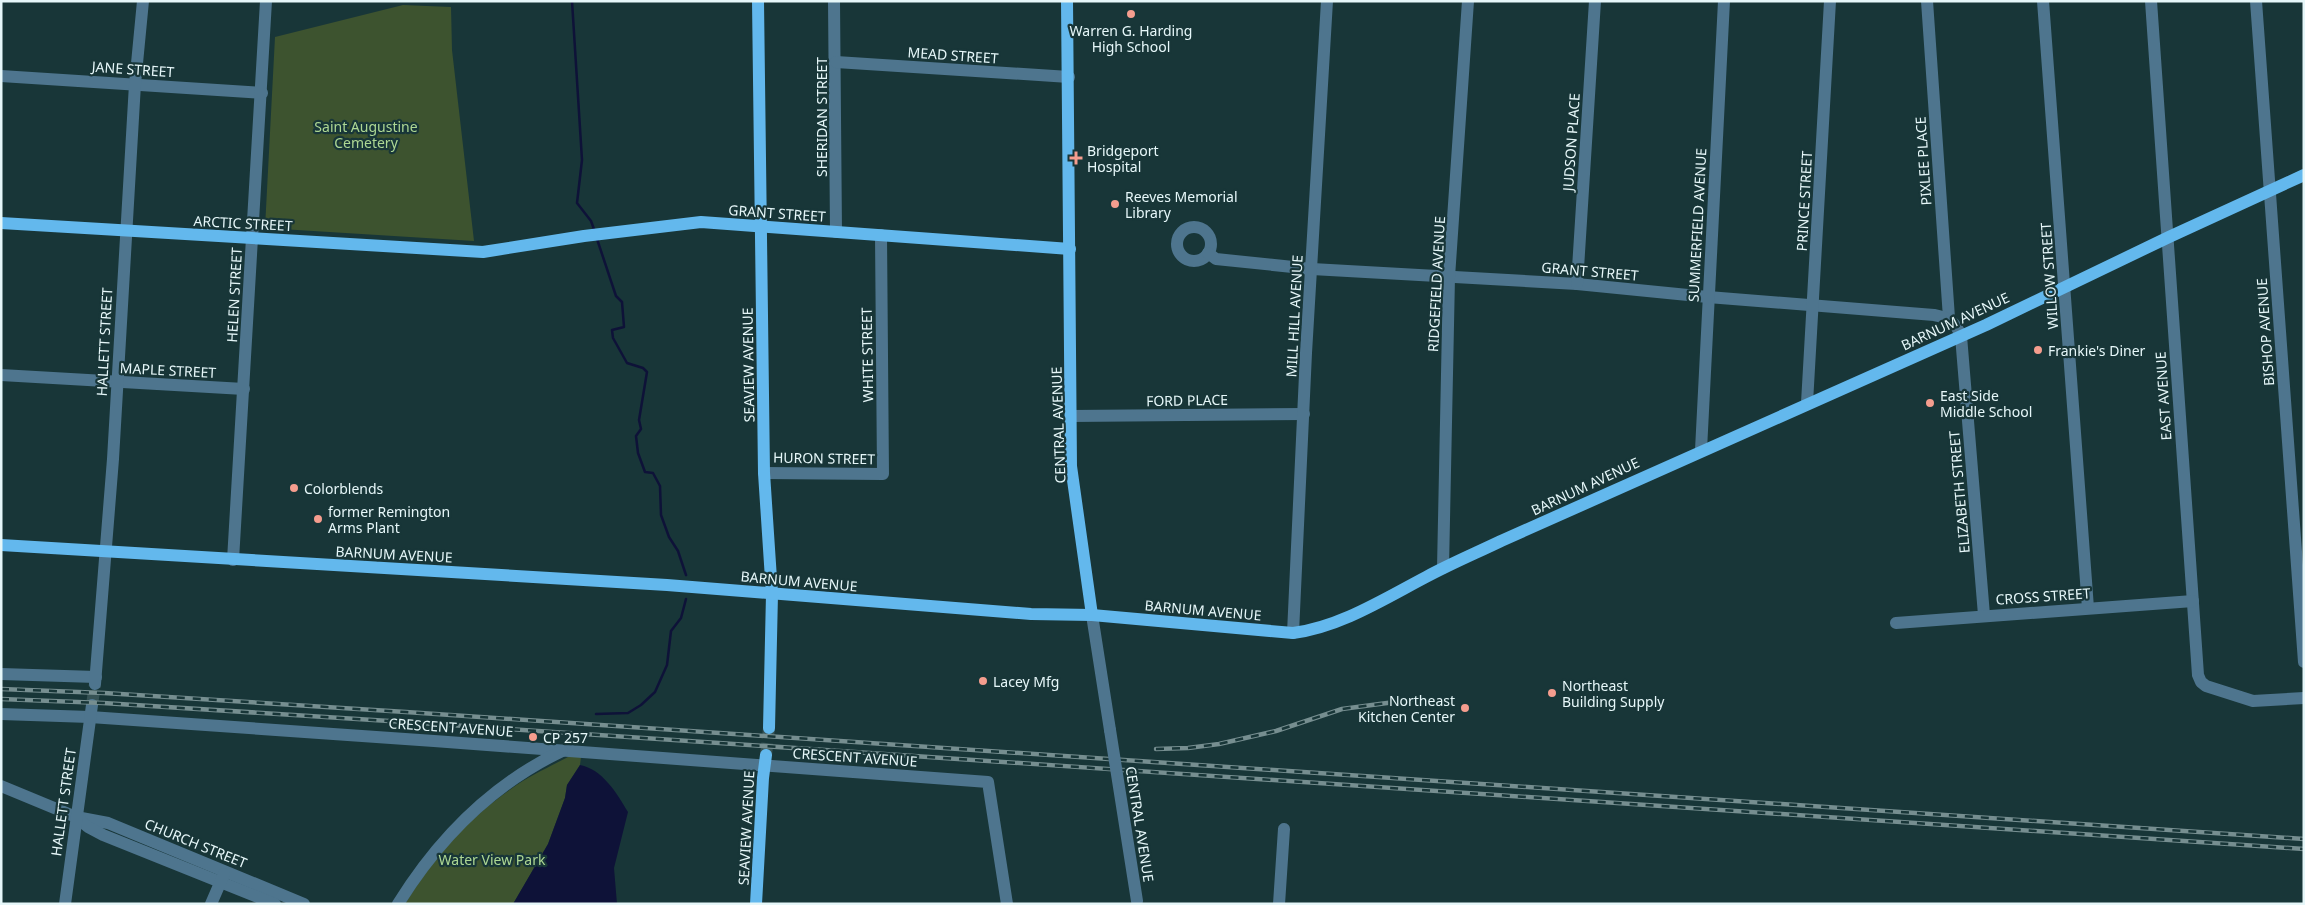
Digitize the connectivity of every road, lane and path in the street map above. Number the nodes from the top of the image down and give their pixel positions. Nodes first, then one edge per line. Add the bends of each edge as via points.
1 (143, 1) edge
2 (266, 1) edge
3 (758, 1) edge
4 (834, 1) edge
5 (1067, 1) edge
6 (1327, 1) edge
7 (1468, 1) edge
8 (1595, 1) edge
9 (1724, 1) edge
10 (1830, 1) edge
11 (1928, 1) edge
12 (2043, 1) edge
13 (2151, 1) edge
14 (2256, 1) edge
15 (836, 62) junction
16 (1, 76) edge
17 (1069, 77) junction
18 (135, 84) junction
19 (262, 93) junction
20 (2304, 175) edge
21 (2270, 190) junction
22 (1, 223) edge
23 (761, 227) junction
24 (126, 230) junction
25 (836, 232) junction
26 (881, 235) junction
27 (2168, 236) junction
28 (252, 238) junction
29 (1070, 249) junction
30 (483, 252) joint
31 (1208, 254) dead end
32 (1312, 269) junction
33 (1449, 277) junction
34 (1577, 284) junction
35 (2065, 285) junction
36 (1708, 297) junction
37 (1813, 306) junction
38 (1949, 318) junction
39 (1961, 336) junction
40 (1, 375) edge
41 (117, 382) junction
42 (244, 389) junction
43 (1807, 403) junction
44 (1304, 414) junction
45 (1071, 416) junction
46 (1701, 450) junction
47 (764, 473) junction
48 (883, 474) joint
49 (1, 545) edge
50 (106, 552) junction
51 (233, 560) junction
52 (1443, 568) junction
53 (772, 594) junction
54 (2193, 601) junction
55 (2088, 608) junction
56 (1092, 615) junction
57 (1984, 615) junction
58 (1896, 623) dead end
59 (1293, 632) junction
60 (2304, 662) edge
61 (1, 674) edge
62 (2304, 698) edge
63 (91, 711) junction
64 (1, 714) edge
65 (769, 728) tunnel mouth
66 (564, 750) junction
67 (765, 760) junction
68 (1, 786) edge
69 (76, 816) junction
70 (1284, 830) dead end
71 (223, 876) junction
72 (1137, 902) edge
73 (65, 904) edge
74 (211, 904) edge
75 (275, 904) edge
76 (304, 904) edge
77 (398, 904) edge
78 (756, 904) edge
79 (1007, 904) edge
80 (1279, 904) edge

1 - 18 street, HALLETT STREET
2 - 19 street, HELEN STREET
3 - 23 main road, SEAVIEW AVENUE
4 - 15 street, SHERIDAN STREET
5 - 17 main road, CENTRAL AVENUE
6 - 32 street, MILL HILL AVENUE
7 - 33 street, RIDGEFIELD AVENUE
8 - 34 street, JUDSON PLACE
9 - 36 street, SUMMERFIELD AVENUE
10 - 37 street, PRINCE STREET
11 - 38 street, PIXLEE PLACE
12 - 35 street, WILLOW STREET
13 - 27 street, EAST AVENUE
14 - 21 street, BISHOP AVENUE
15 - 17 street, MEAD STREET
15 - 25 street, SHERIDAN STREET
16 - 18 street, JANE STREET
17 - 29 main road, CENTRAL AVENUE
18 - 19 street, JANE STREET
18 - 24 street, HALLETT STREET
19 - 28 street, HELEN STREET
20 - 21 main road, BARNUM AVENUE
21 - 27 main road, BARNUM AVENUE
21 - 60 street, BISHOP AVENUE
22 - 24 main road, ARCTIC STREET
23 - 25 main road, GRANT STREET
23 - 30 main road, GRANT STREET via 701,222
23 - 47 main road, SEAVIEW AVENUE
24 - 28 main road, ARCTIC STREET
24 - 41 street, HALLETT STREET
25 - 26 main road, GRANT STREET
26 - 29 main road, GRANT STREET
26 - 48 street, WHITE STREET
27 - 35 main road, BARNUM AVENUE
27 - 54 street, EAST AVENUE
28 - 30 main road, ARCTIC STREET
28 - 42 street, HELEN STREET
29 - 45 main road, CENTRAL AVENUE
31 - 32 street, GRANT STREET via 1216,259
32 - 33 street, GRANT STREET
32 - 44 street, MILL HILL AVENUE
33 - 34 street, GRANT STREET
33 - 52 street, RIDGEFIELD AVENUE
34 - 36 street, GRANT STREET
35 - 39 main road, BARNUM AVENUE
35 - 55 street, WILLOW STREET
36 - 37 street, GRANT STREET
36 - 46 street, SUMMERFIELD AVENUE
37 - 38 street, GRANT STREET
37 - 43 street, PRINCE STREET
38 - 39 street
39 - 43 main road, BARNUM AVENUE
39 - 57 street, ELIZABETH STREET
40 - 41 street, MAPLE STREET
41 - 42 street, MAPLE STREET
41 - 50 street, HALLETT STREET
42 - 51 street, HELEN STREET
43 - 46 main road, BARNUM AVENUE
44 - 45 street, FORD PLACE
44 - 59 street, MILL HILL AVENUE
45 - 56 main road, CENTRAL AVENUE via 1071,466
46 - 52 main road, BARNUM AVENUE
47 - 48 street, HURON STREET
47 - 53 main road, SEAVIEW AVENUE
49 - 50 main road, BARNUM AVENUE
50 - 51 main road, BARNUM AVENUE
50 - 61 street, HALLETT STREET via 96,680
51 - 53 main road, BARNUM AVENUE
52 - 59 main road, BARNUM AVENUE via 1332,623
53 - 56 main road, BARNUM AVENUE via 1031,614
53 - 65 main road, SEAVIEW AVENUE
54 - 55 street, CROSS STREET
54 - 62 street, EAST AVENUE via 2198,671 2202,683 2231,696 2253,701
55 - 57 street, CROSS STREET
56 - 59 main road, BARNUM AVENUE
56 - 72 street, CENTRAL AVENUE, bridge
57 - 58 street, CROSS STREET
63 - 64 street, CRESCENT AVENUE
63 - 66 street, CRESCENT AVENUE
63 - 69 street, HALLETT STREET
66 - 67 street, CRESCENT AVENUE
66 - 77 street via 526,770 487,798 425,862
67 - 78 main road, SEAVIEW AVENUE
67 - 79 street, CRESCENT AVENUE via 988,782
68 - 69 street, CHURCH STREET
69 - 71 street, CHURCH STREET via 103,835
69 - 73 street, HALLETT STREET
70 - 80 street
71 - 74 street
71 - 75 street, CHURCH STREET
71 - 76 street, CHURCH STREET

